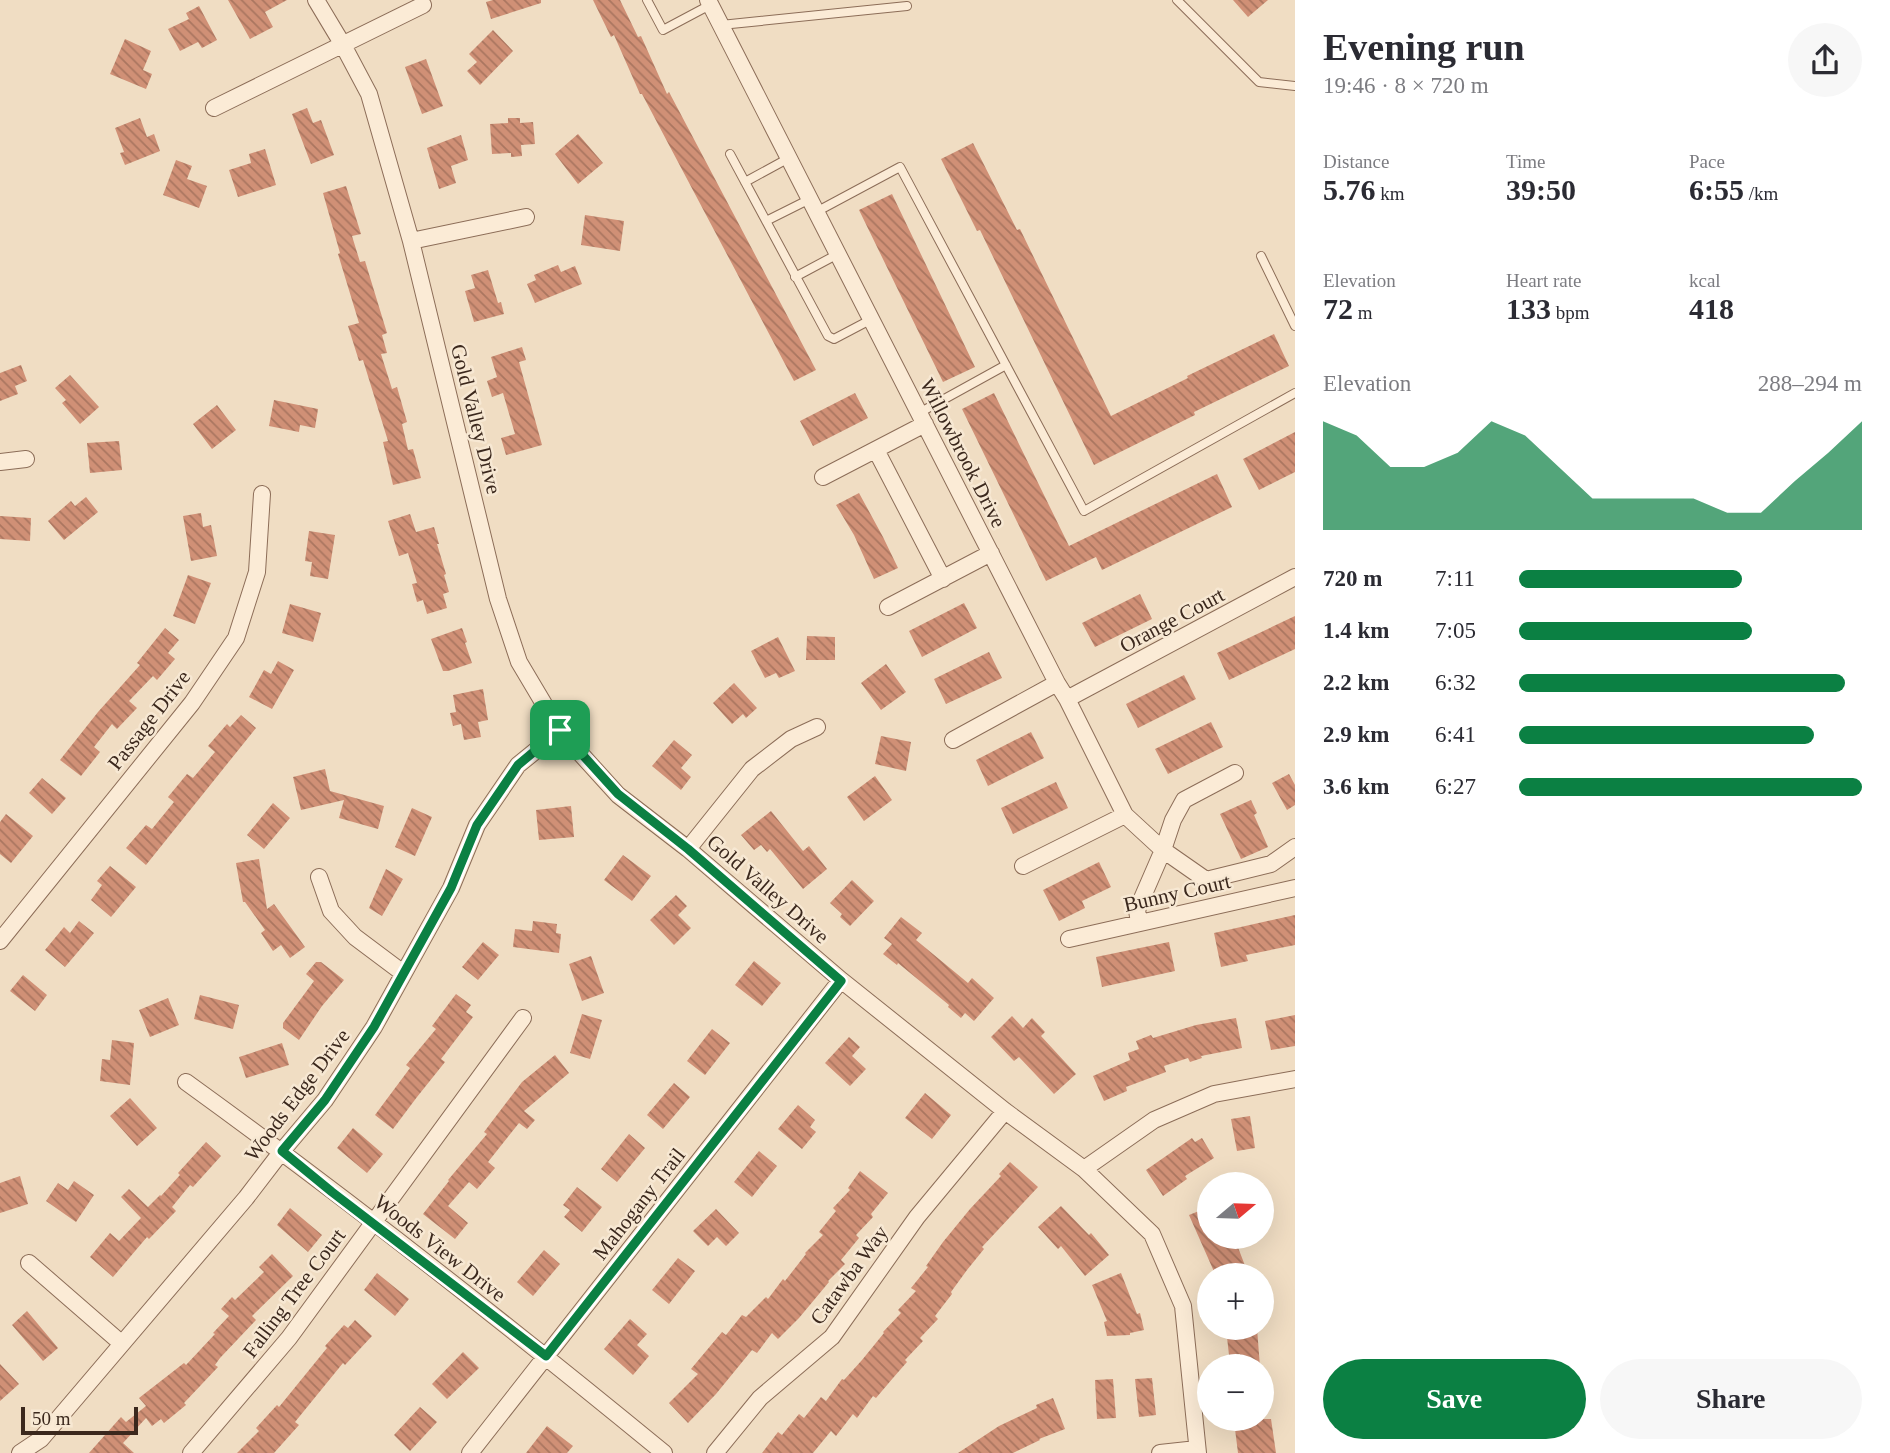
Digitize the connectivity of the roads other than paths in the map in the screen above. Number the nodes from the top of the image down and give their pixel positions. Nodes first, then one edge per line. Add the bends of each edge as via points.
1 (316, 0) edge
2 (647, 0) edge
3 (1177, 0) edge
4 (709, 3) edge
5 (423, 5) dead end
6 (907, 6) dead end
7 (721, 25) junction
8 (343, 45) junction
9 (1295, 86) edge
10 (214, 108) dead end
11 (730, 154) dead end
12 (789, 158) junction
13 (745, 182) junction
14 (813, 205) junction
15 (526, 217) dead end
16 (766, 221) junction
17 (411, 241) junction
18 (838, 254) junction
19 (1261, 256) dead end
20 (795, 276) junction
21 (872, 319) junction
22 (1295, 326) edge
23 (1006, 365) junction
24 (1295, 393) edge
25 (922, 418) junction
26 (876, 450) junction
27 (26, 459) dead end
28 (0, 462) edge
29 (822, 477) dead end
30 (262, 494) dead end
31 (991, 553) junction
32 (1295, 578) edge
33 (943, 579) junction
34 (888, 607) dead end
35 (1057, 683) junction
36 (1068, 699) junction
37 (817, 727) dead end
38 (560, 730) junction
39 (953, 740) dead end
40 (1235, 773) dead end
41 (1125, 815) junction
42 (1295, 847) edge
43 (688, 849) junction
44 (1163, 850) junction
45 (1023, 866) dead end
46 (319, 877) dead end
47 (1295, 888) edge
48 (1139, 923) junction
49 (1069, 939) dead end
50 (0, 941) edge
51 (403, 973) junction
52 (841, 981) junction
53 (523, 1018) dead end
54 (1295, 1079) edge
55 (186, 1082) dead end
56 (1005, 1111) junction
57 (282, 1151) junction
58 (1084, 1169) junction
59 (373, 1223) junction
60 (29, 1263) dead end
61 (121, 1343) junction
62 (546, 1356) junction
63 (1198, 1451) edge
64 (20, 1453) edge
65 (191, 1453) edge
66 (470, 1453) edge
67 (664, 1453) edge
68 (715, 1453) edge
69 (1160, 1453) edge

1 - 8 street, Gold Valley Drive
2 - 4 lane via 663,30
3 - 9 lane via 1259,82
4 - 7 street, Willowbrook Drive
5 - 8 street
6 - 7 lane
7 - 12 street, Willowbrook Drive
8 - 10 street
8 - 17 street, Gold Valley Drive via 369,94
11 - 13 lane
12 - 13 lane
12 - 14 street, Willowbrook Drive
13 - 16 lane
14 - 16 lane
14 - 18 street, Willowbrook Drive
14 - 23 lane via 900,167
15 - 17 street
16 - 20 lane
17 - 38 street, Gold Valley Drive via 498,599 519,662
18 - 20 lane
18 - 21 street, Willowbrook Drive
19 - 22 lane
20 - 21 lane via 828,336 834,339
21 - 25 street, Willowbrook Drive
23 - 24 lane via 1084,511
23 - 25 lane
25 - 26 street
25 - 31 street, Willowbrook Drive
26 - 29 street
26 - 33 street
27 - 28 street
30 - 50 street, Passage Drive via 257,572 236,638 192,703
31 - 33 street
31 - 35 street, Willowbrook Drive
32 - 36 street, Orange Court
33 - 34 street
35 - 36 street, Willowbrook Drive
35 - 39 street
36 - 41 street, Willowbrook Drive
37 - 43 street via 791,739 752,769
38 - 43 street, Gold Valley Drive via 618,794
38 - 51 street, Woods Edge Drive via 518,765 477,825 451,888
40 - 44 street via 1184,800
41 - 44 street, Willowbrook Drive
41 - 45 street
42 - 44 street, Willowbrook Drive via 1271,864 1206,880
43 - 52 street, Gold Valley Drive
44 - 48 street via 1138,910
46 - 51 street via 331,911 355,937
47 - 48 street, Bunny Court
48 - 49 street, Bunny Court
51 - 57 street, Woods Edge Drive via 374,1027 325,1100
52 - 56 street, Gold Valley Drive
52 - 62 street, Mahogany Trail
53 - 59 street, Falling Tree Court
54 - 58 street via 1214,1094 1190,1104 1154,1120
55 - 57 street, Woods View Drive
56 - 58 street, Gold Valley Drive
56 - 68 street, Catawba Way via 917,1217 832,1337 760,1398
57 - 59 street, Woods View Drive
57 - 61 street, Woods Edge Drive
58 - 63 street, Gold Valley Drive via 1152,1234 1183,1306
59 - 62 street, Woods View Drive
59 - 65 street, Falling Tree Court via 289,1338
60 - 61 street
61 - 64 street, Woods Edge Drive via 41,1438
62 - 66 street, Mahogany Trail
62 - 67 street, Woods View Drive
63 - 69 street

